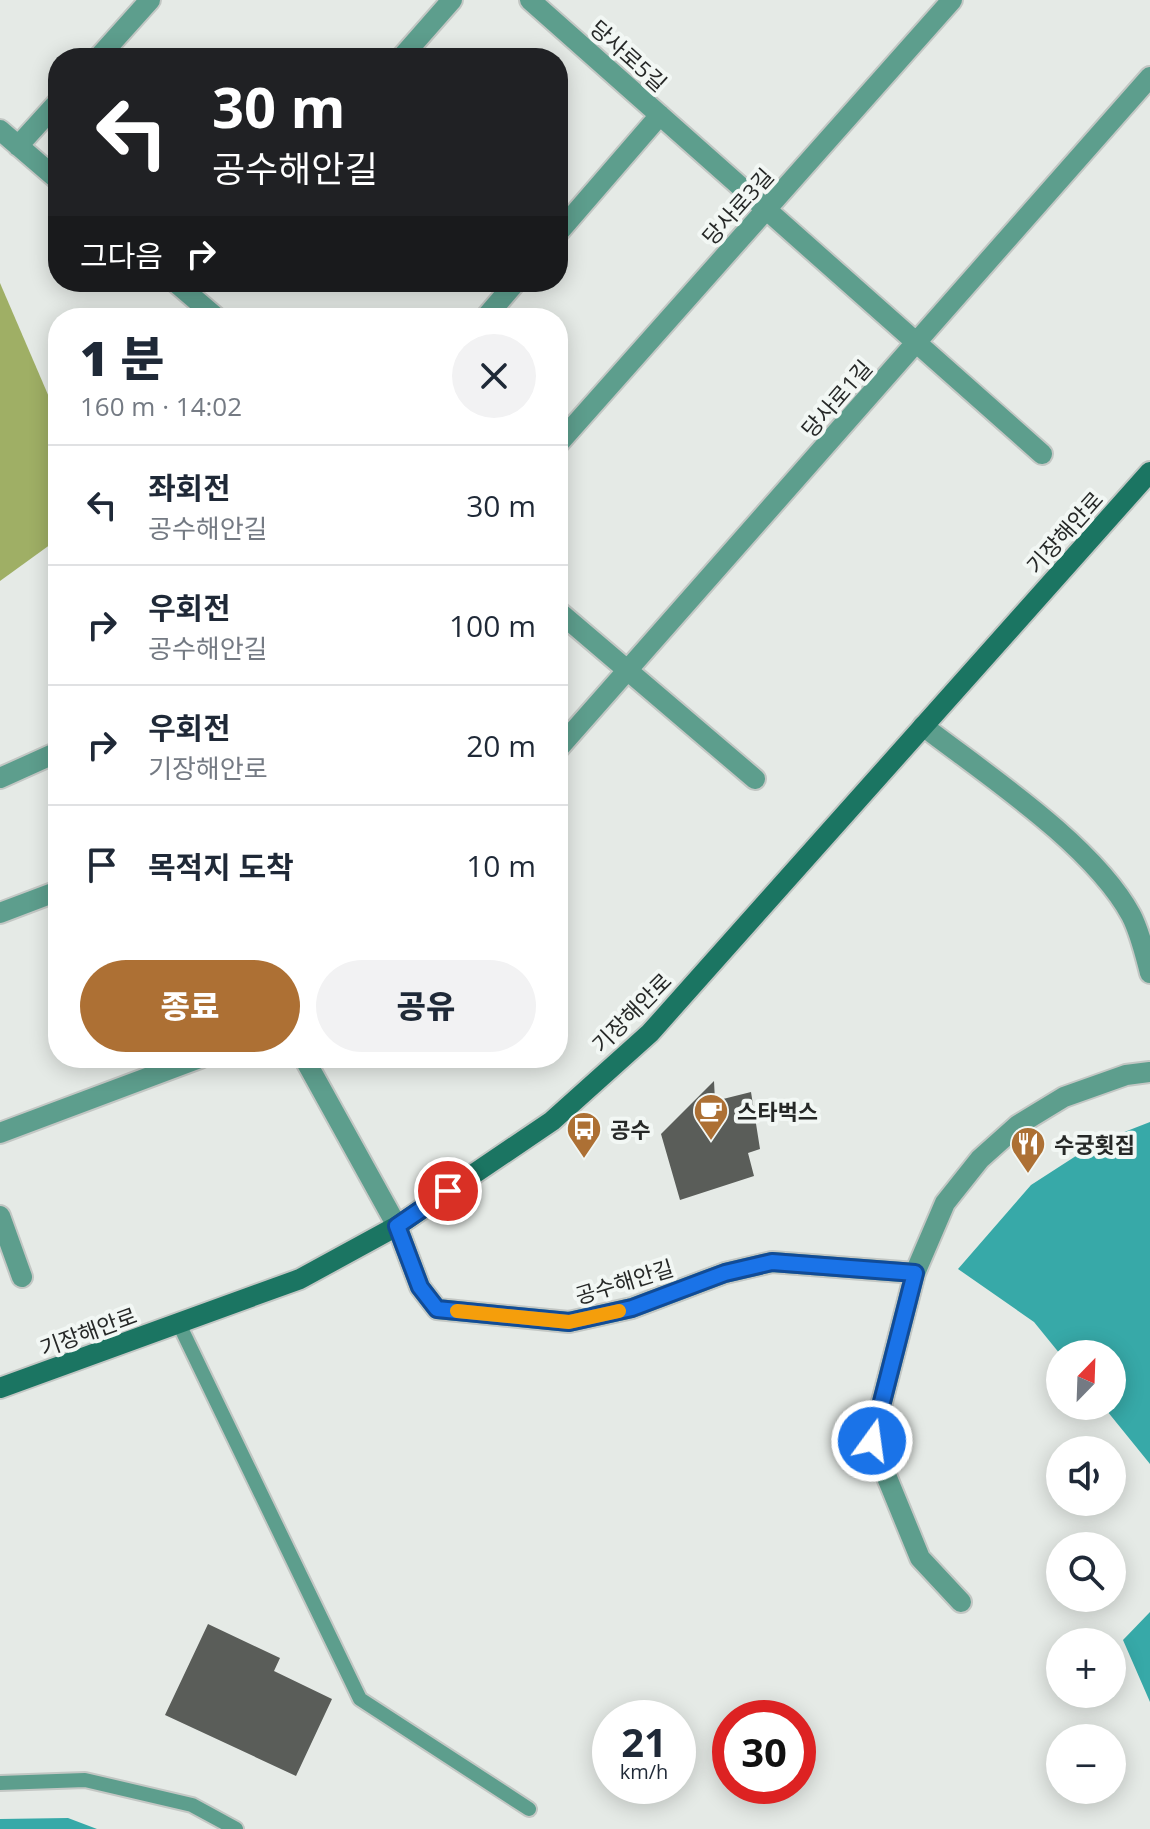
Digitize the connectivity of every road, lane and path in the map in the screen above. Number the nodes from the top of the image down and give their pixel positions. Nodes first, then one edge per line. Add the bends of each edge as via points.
1 (150, 0) edge
2 (452, 0) edge
3 (530, 0) edge
4 (952, 0) edge
5 (107, 48) edge
6 (410, 48) edge
7 (1150, 77) edge
8 (48, 113) edge
9 (660, 115) junction
10 (0, 130) edge
11 (18, 146) junction
12 (48, 172) edge
13 (766, 209) junction
14 (568, 221) edge
15 (507, 292) edge
16 (494, 308) edge
17 (916, 343) junction
18 (568, 433) edge
19 (1042, 454) dead end
20 (1150, 472) edge
21 (568, 620) edge
22 (628, 671) junction
23 (923, 726) junction
24 (568, 738) edge
25 (48, 756) edge
26 (0, 778) edge
27 (755, 779) dead end
28 (48, 895) edge
29 (0, 913) edge
30 (1150, 973) edge
31 (173, 1068) edge
32 (310, 1068) edge
33 (1150, 1072) edge
34 (0, 1133) edge
35 (0, 1216) edge
36 (397, 1226) junction
37 (915, 1273) junction
38 (22, 1277) dead end
39 (179, 1324) junction
40 (0, 1388) edge
41 (961, 1602) dead end
42 (0, 1783) edge
43 (529, 1809) dead end
44 (236, 1829) edge

1 - 5 street
2 - 6 street
3 - 9 street, 당사로5길
4 - 13 street, 당사로3길
7 - 17 street, 당사로1길
8 - 11 street
9 - 13 street, 당사로5길
9 - 14 street, 당사로5길
10 - 11 street
11 - 12 street
13 - 17 street, 당사로5길
13 - 18 street, 당사로3길
15 - 16 street
17 - 19 street, 당사로5길
17 - 22 street, 당사로1길
20 - 23 main road, 기장해안로
21 - 22 street
22 - 24 street, 당사로1길
22 - 27 street
23 - 30 street via 1098,869 1131,915
23 - 36 main road, 기장해안로 via 650,1033 552,1121
25 - 26 street
28 - 29 street
31 - 34 street
32 - 36 street
33 - 37 street via 1064,1097 1018,1125 980,1159 945,1203
35 - 38 street
36 - 37 street, 공수해안길 via 420,1287 437,1309 569,1322 632,1308 725,1273 772,1262
36 - 39 main road, 기장해안로 via 300,1279
37 - 41 street via 872,1441 920,1558
39 - 40 main road, 기장해안로
39 - 43 lane via 360,1699
42 - 44 lane via 85,1780 192,1805

